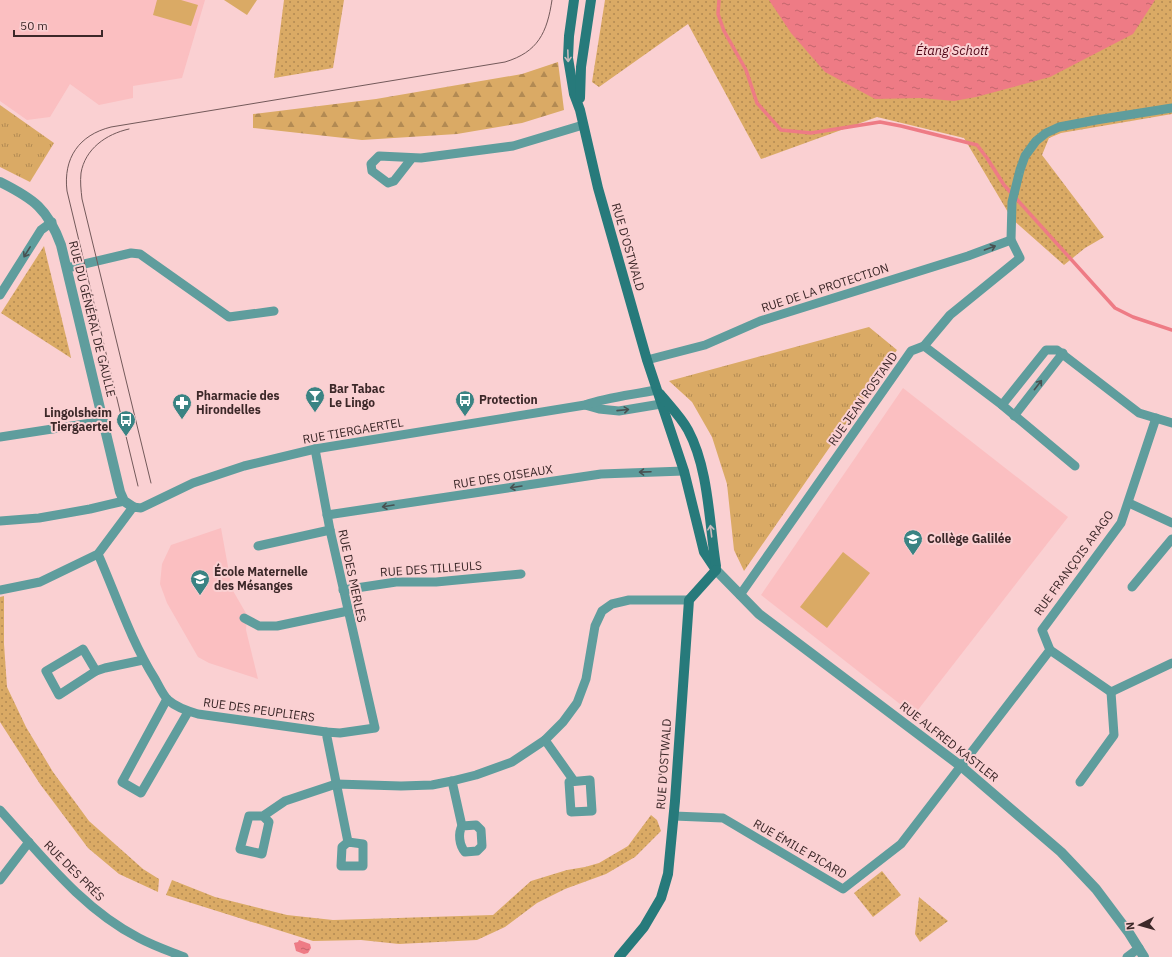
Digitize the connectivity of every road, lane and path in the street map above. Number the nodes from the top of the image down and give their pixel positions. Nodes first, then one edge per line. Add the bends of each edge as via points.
1 (574, 0) edge
2 (591, 0) edge
3 (1172, 108) edge
4 (580, 110) junction
5 (583, 125) junction
6 (412, 158) dead end
7 (0, 182) edge
8 (52, 222) junction
9 (1011, 240) junction
10 (67, 268) junction
11 (0, 295) edge
12 (274, 311) dead end
13 (924, 346) junction
14 (1063, 354) junction
15 (647, 360) junction
16 (656, 390) junction
17 (661, 404) junction
18 (585, 405) junction
19 (1002, 405) junction
20 (1014, 416) junction
21 (1156, 418) junction
22 (104, 421) junction
23 (1172, 422) edge
24 (0, 437) edge
25 (315, 449) junction
26 (1075, 466) dead end
27 (684, 471) junction
28 (124, 501) junction
29 (1128, 503) junction
30 (132, 508) junction
31 (327, 515) junction
32 (0, 521) edge
33 (1172, 523) edge
34 (330, 530) junction
35 (1172, 539) edge
36 (258, 546) dead end
37 (98, 554) junction
38 (716, 570) junction
39 (520, 574) dead end
40 (1132, 587) dead end
41 (0, 590) edge
42 (343, 590) junction
43 (740, 595) junction
44 (689, 600) junction
45 (348, 611) junction
46 (248, 617) dead end
47 (1050, 650) junction
48 (143, 660) junction
49 (1172, 663) edge
50 (96, 671) junction
51 (1111, 692) junction
52 (167, 699) junction
53 (369, 707) joint
54 (188, 712) junction
55 (326, 732) junction
56 (545, 740) junction
57 (962, 767) junction
58 (452, 781) junction
59 (574, 781) dead end
60 (1080, 782) dead end
61 (336, 784) junction
62 (0, 810) edge
63 (263, 816) dead end
64 (674, 816) junction
65 (462, 826) dead end
66 (30, 842) junction
67 (348, 842) dead end
68 (0, 880) edge
69 (1141, 952) edge
70 (163, 953) edge
71 (184, 957) edge
72 (619, 957) edge
73 (1127, 957) edge

1 -> 4 main road, RUE D'OSTWALD via 568,58 571,81
2 - 4 main road, RUE D'OSTWALD via 581,67
3 - 9 street via 1059,127 1046,133 1025,156 1012,202
4 - 5 main road, RUE D'OSTWALD
5 - 6 street via 513,146
5 - 15 main road, RUE D'OSTWALD via 598,188
7 - 8 street, RUE DU GÉNÉRAL DE GAULLE via 24,194 43,209
8 - 10 street, RUE DU GÉNÉRAL DE GAULLE
8 -> 11 street via 41,230
9 - 13 street, RUE JEAN ROSTAND via 1020,258 950,315
15 -> 9 street, RUE DE LA PROTECTION via 706,345 760,321 968,256
10 - 12 street via 131,253 140,254 229,317
10 - 22 street, RUE DU GÉNÉRAL DE GAULLE
13 - 19 street
13 - 43 street, RUE JEAN ROSTAND via 911,351
14 - 19 street via 1057,350 1046,350
20 -> 14 street
14 - 21 street via 1139,413
15 - 16 main road, RUE D'OSTWALD
16 - 17 main road, RUE D'OSTWALD
16 - 18 street, RUE TIERGAERTEL via 600,399
38 -> 16 main road, RUE D'OSTWALD via 705,482 697,449 684,423
18 -> 17 street, RUE TIERGAERTEL via 619,411
17 - 27 main road, RUE D'OSTWALD
18 - 25 street, RUE TIERGAERTEL
19 - 20 street
20 - 26 street
21 - 23 street
21 - 29 street, RUE FRANÇOIS ARAGO
22 - 24 street
22 - 28 street, RUE DU GÉNÉRAL DE GAULLE
25 - 30 street, RUE TIERGAERTEL via 244,466 193,483 141,508
25 - 31 street, RUE DES MERLES
27 -> 31 street, RUE DES OISEAUX via 601,474
27 - 38 main road, RUE D'OSTWALD via 704,552
28 - 30 street
28 - 32 street via 39,518
29 - 33 street
29 - 47 street, RUE FRANÇOIS ARAGO via 1121,524 1042,630
30 - 37 street
31 - 34 street, RUE DES MERLES
34 - 36 street
34 - 42 street, RUE DES MERLES
35 - 40 street
37 - 41 street via 40,582
37 - 48 street, RUE DES PEUPLIERS
38 - 43 street, RUE ALFRED KASTLER
38 - 44 main road
39 - 42 street, RUE DES TILLEULS via 436,582 396,582
42 - 45 street, RUE DES MERLES
43 - 57 street, RUE ALFRED KASTLER via 759,614
44 - 56 street via 629,600 612,604 602,611 595,626 586,679 577,703
44 - 64 main road, RUE D'OSTWALD
45 - 46 street via 277,626 260,626
45 - 53 street, RUE DES MERLES
47 - 51 street
47 - 57 street
48 - 50 street
48 - 52 street, RUE DES PEUPLIERS
49 - 51 street
50 - 50 street via 59,695 46,671 82,649
51 - 60 street via 1114,735
52 - 54 street, RUE DES PEUPLIERS
52 - 54 street, RUE DES PEUPLIERS via 122,782 141,793
53 - 55 street, RUE DES PEUPLIERS via 375,728 340,733
54 - 55 street, RUE DES PEUPLIERS
55 - 61 street, RUE DES PEUPLIERS
56 - 58 street via 512,762
56 - 59 street
57 - 64 street, RUE ÉMILE PICARD via 901,844 843,889 723,818
57 - 69 street, RUE ALFRED KASTLER via 1061,852 1096,889
58 - 61 street via 432,785 400,786
58 - 65 street
61 - 63 street via 285,801
61 - 67 street
62 - 66 street, RUE DES PRÉS
64 - 72 main road, RUE D'OSTWALD via 668,874 661,898 644,927
66 - 68 street
66 - 70 street, RUE DES PRÉS via 87,903
69 - 73 street
70 - 71 street, RUE DES PRÉS

